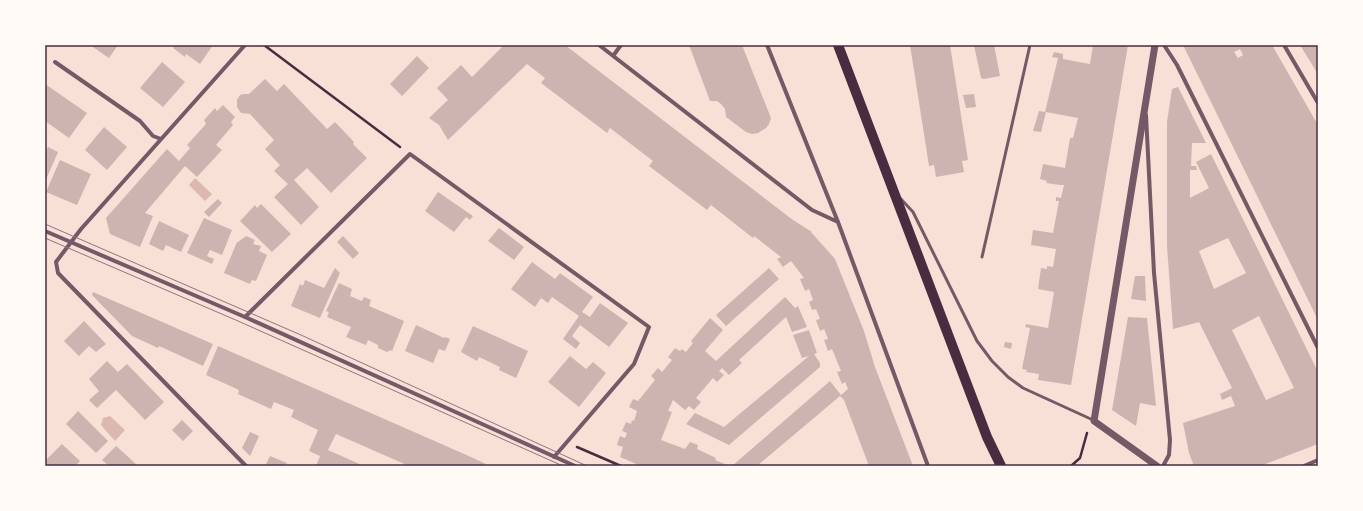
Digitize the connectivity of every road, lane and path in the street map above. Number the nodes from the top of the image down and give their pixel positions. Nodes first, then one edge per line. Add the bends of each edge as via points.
1 (245, 45) edge
2 (264, 45) edge
3 (599, 45) edge
4 (621, 45) edge
5 (767, 45) edge
6 (838, 45) edge
7 (1030, 45) edge
8 (1155, 45) edge
9 (1164, 45) edge
10 (1284, 45) edge
11 (613, 56) junction
12 (55, 62) dead end
13 (1318, 103) edge
14 (1146, 108) junction
15 (161, 139) junction
16 (410, 154) junction
17 (895, 194) junction
18 (838, 222) junction
19 (45, 231) edge
20 (70, 242) junction
21 (982, 257) dead end
22 (245, 317) junction
23 (1318, 348) edge
24 (1094, 421) junction
25 (567, 442) junction
26 (554, 457) junction
27 (1318, 460) edge
28 (246, 466) edge
29 (575, 466) edge
30 (621, 466) edge
31 (928, 466) edge
32 (1001, 466) edge
33 (1071, 466) edge
34 (1157, 466) edge
35 (1163, 466) edge
36 (1304, 466) edge

1 - 15 street
2 - 16 path
3 - 11 street
4 - 11 street
5 - 18 street
6 - 17 main road
7 - 21 lane
8 - 14 street
9 - 23 street via 1177,65
10 - 13 street
11 - 18 street via 812,210
12 - 15 street via 140,121 152,136
14 - 24 street
14 - 35 street via 1154,273 1170,440 1169,455
15 - 20 street
16 - 22 street
16 - 25 street via 649,328 634,364
17 - 24 lane via 914,212 977,341 992,361 1023,388
17 - 32 main road
18 - 31 street
19 - 20 street
20 - 22 street
20 - 28 street via 56,262 58,272
22 - 26 street
24 - 33 path via 1090,425 1080,458
24 - 34 street
25 - 26 street
25 - 30 path
26 - 29 street
27 - 36 street

